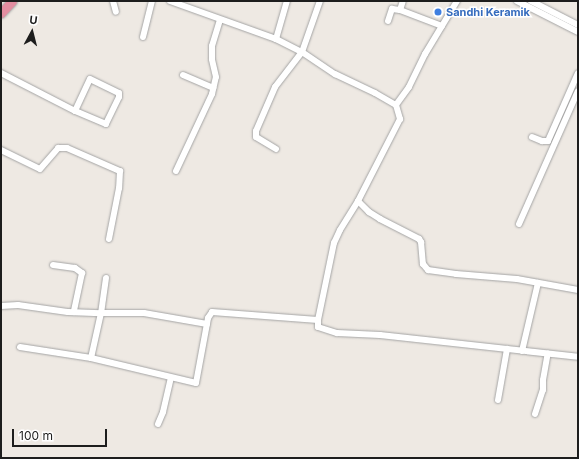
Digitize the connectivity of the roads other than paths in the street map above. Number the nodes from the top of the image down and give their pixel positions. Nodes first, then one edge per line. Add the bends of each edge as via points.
1 (12, 1) edge
2 (113, 1) edge
3 (152, 1) edge
4 (170, 1) edge
5 (287, 1) edge
6 (320, 1) edge
7 (403, 1) edge
8 (457, 1) edge
9 (517, 1) edge
10 (531, 1) edge
11 (400, 10) junction
12 (116, 12) dead end
13 (1, 13) edge
14 (220, 20) junction
15 (388, 21) dead end
16 (578, 25) edge
17 (442, 26) junction
18 (578, 32) edge
19 (143, 37) dead end
20 (276, 39) junction
21 (302, 52) junction
22 (1, 73) edge
23 (578, 73) edge
24 (183, 75) dead end
25 (213, 88) junction
26 (578, 90) edge
27 (396, 105) junction
28 (75, 111) junction
29 (532, 137) dead end
30 (1, 150) edge
31 (276, 150) dead end
32 (176, 171) dead end
33 (358, 201) junction
34 (519, 224) dead end
35 (109, 239) dead end
36 (53, 265) dead end
37 (106, 278) dead end
38 (538, 283) junction
39 (578, 290) edge
40 (1, 306) edge
41 (74, 312) junction
42 (101, 313) junction
43 (318, 320) junction
44 (207, 324) junction
45 (20, 346) dead end
46 (508, 349) junction
47 (522, 351) junction
48 (548, 353) junction
49 (578, 357) edge
50 (91, 358) junction
51 (171, 378) junction
52 (498, 400) dead end
53 (535, 414) dead end
54 (158, 424) dead end

1 - 13 highway
2 - 12 street
3 - 19 street
4 - 14 street
5 - 20 street
6 - 21 street
7 - 11 street
8 - 17 street
9 - 18 street
10 - 16 street
11 - 15 street via 392,9
11 - 17 street
14 - 20 street
14 - 25 street via 212,46 216,76
17 - 27 street
20 - 21 street
21 - 27 street via 335,74
21 - 31 street via 275,87 256,131 256,137
22 - 28 street
23 - 29 street via 548,141
24 - 25 street
25 - 32 street
26 - 34 street
27 - 33 street via 400,119
28 - 28 street via 106,124 119,93 90,79
30 - 35 street via 40,169 58,148 67,148 120,171
33 - 38 street via 380,219 419,239 423,264 428,270
33 - 43 street via 334,244
36 - 41 street via 75,268 82,273
37 - 42 street
38 - 39 street
38 - 47 street
40 - 41 street via 18,305
41 - 42 street
42 - 44 street via 144,313
42 - 50 street
43 - 44 street via 217,311 209,315
43 - 46 street via 318,327 338,333
44 - 51 street via 197,383
45 - 50 street
46 - 47 street
46 - 52 street
47 - 48 street
48 - 49 street
48 - 53 street via 543,390
50 - 51 street
51 - 54 street

